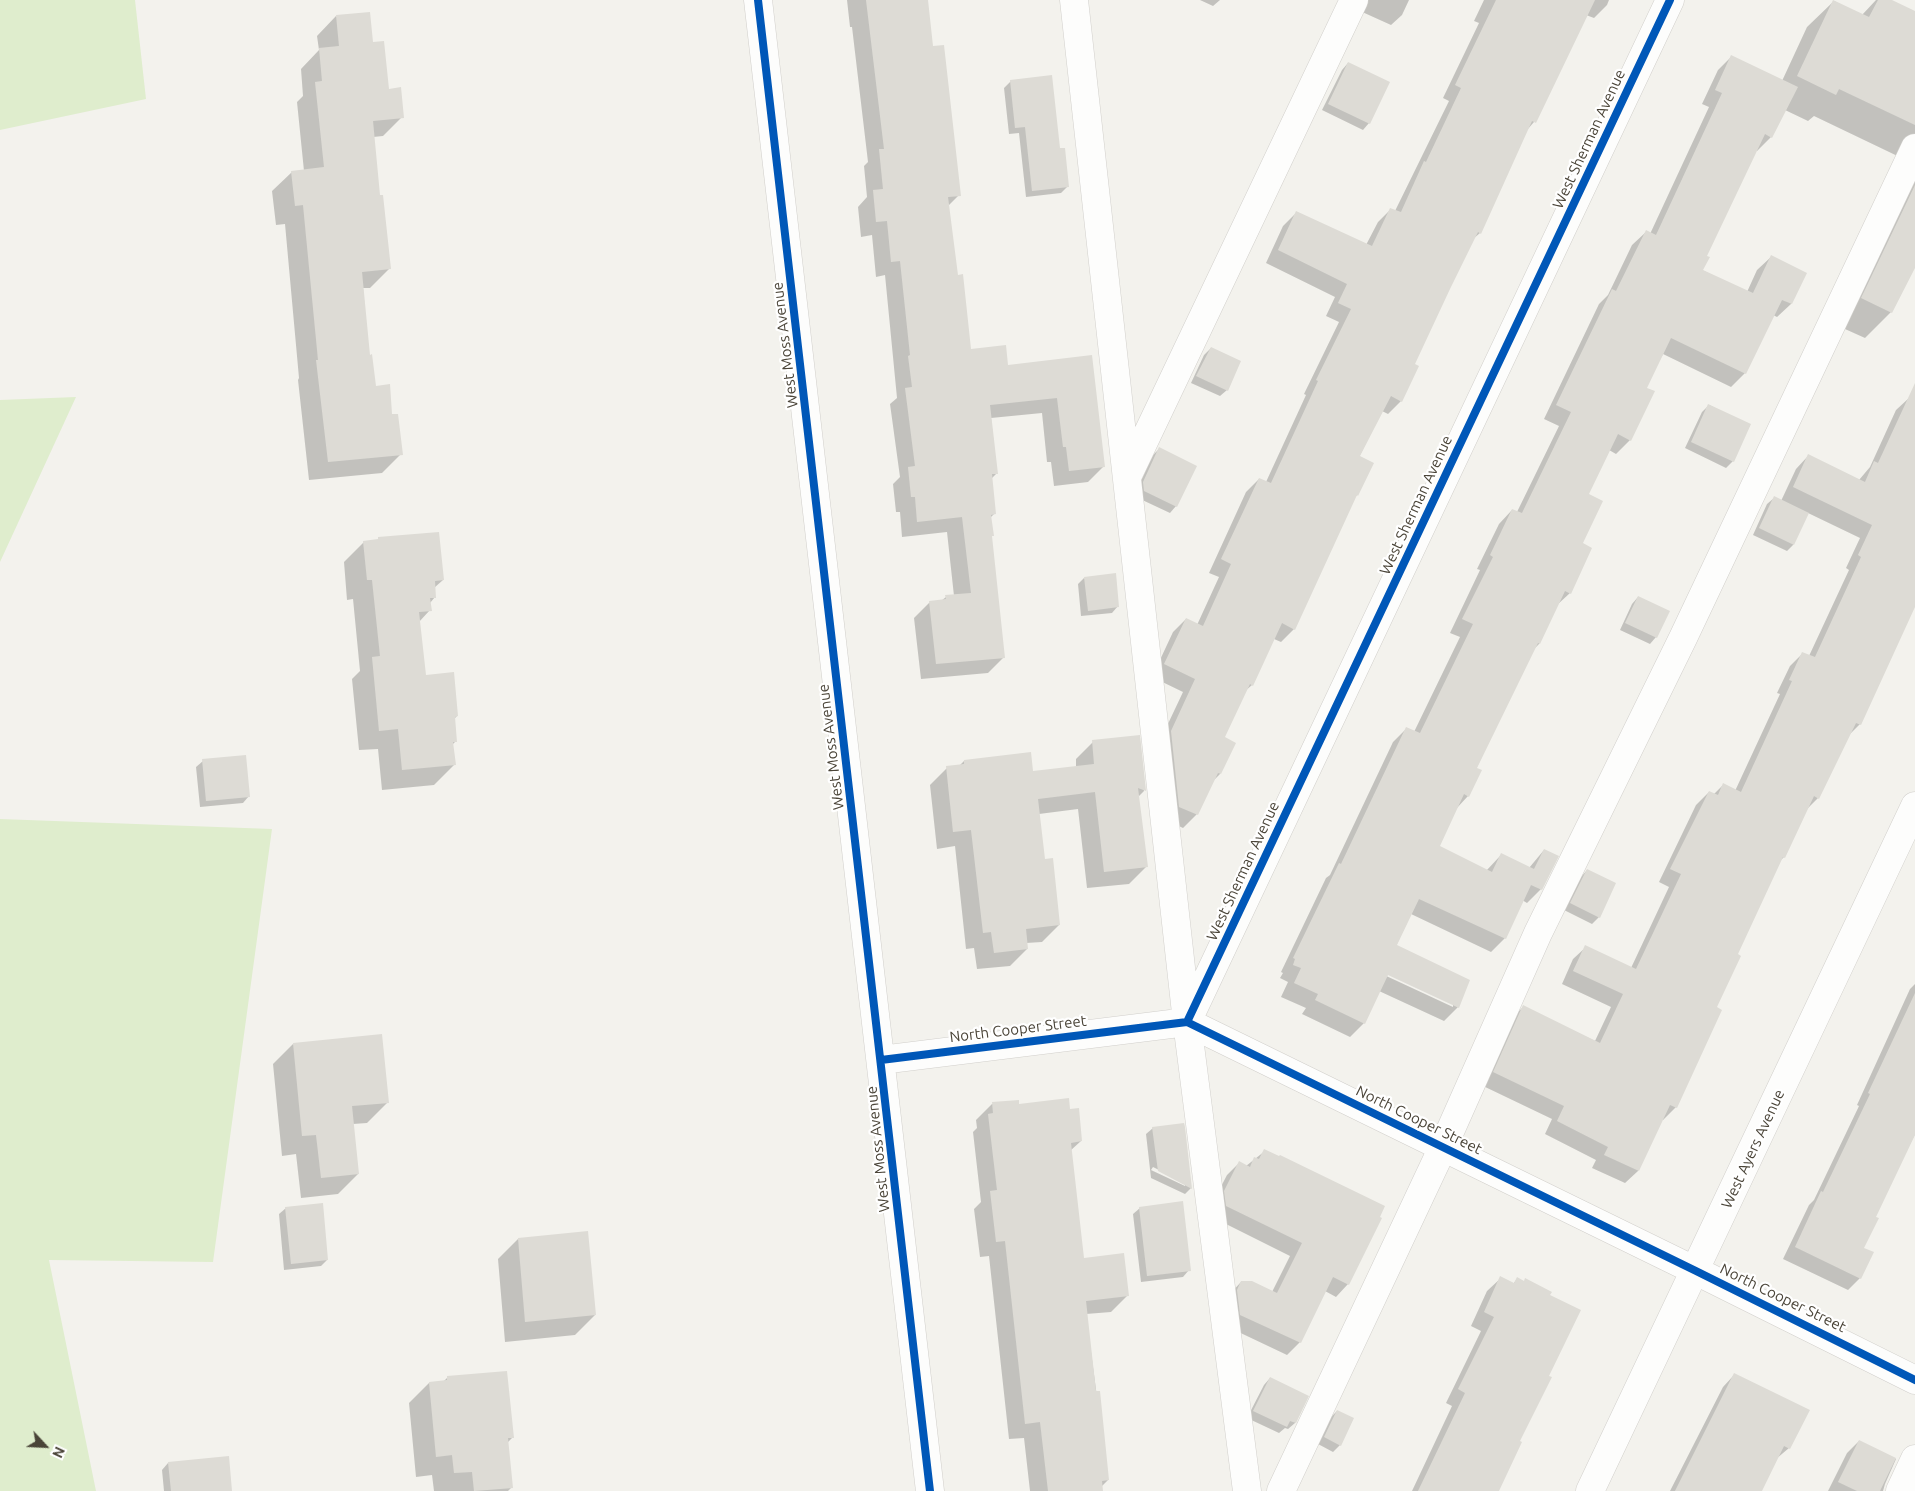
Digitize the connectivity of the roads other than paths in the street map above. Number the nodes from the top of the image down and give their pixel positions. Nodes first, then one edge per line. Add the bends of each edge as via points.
1 (758, 0) edge
2 (1074, 0) edge
3 (1354, 0) edge
4 (1670, 0) edge
5 (1915, 148) edge
6 (1127, 477) junction
7 (1915, 806) edge
8 (1187, 1022) junction
9 (881, 1060) junction
10 (1443, 1147) junction
11 (1696, 1270) junction
12 (1915, 1380) edge
13 (1915, 1459) edge
14 (930, 1491) edge
15 (1247, 1491) edge
16 (1280, 1491) edge
17 (1590, 1491) edge
18 (1900, 1491) edge

1 - 9 street, West Moss Avenue
2 - 6 street
3 - 6 street
4 - 8 street, West Sherman Avenue
5 - 10 street via 1538,933
6 - 8 street
7 - 11 street, West Ayers Avenue
8 - 9 street, North Cooper Street
8 - 10 street, North Cooper Street
8 - 15 street
9 - 14 street, West Moss Avenue
10 - 11 street, North Cooper Street
10 - 16 street
11 - 12 street, North Cooper Street
11 - 17 street, West Ayers Avenue
13 - 18 street

